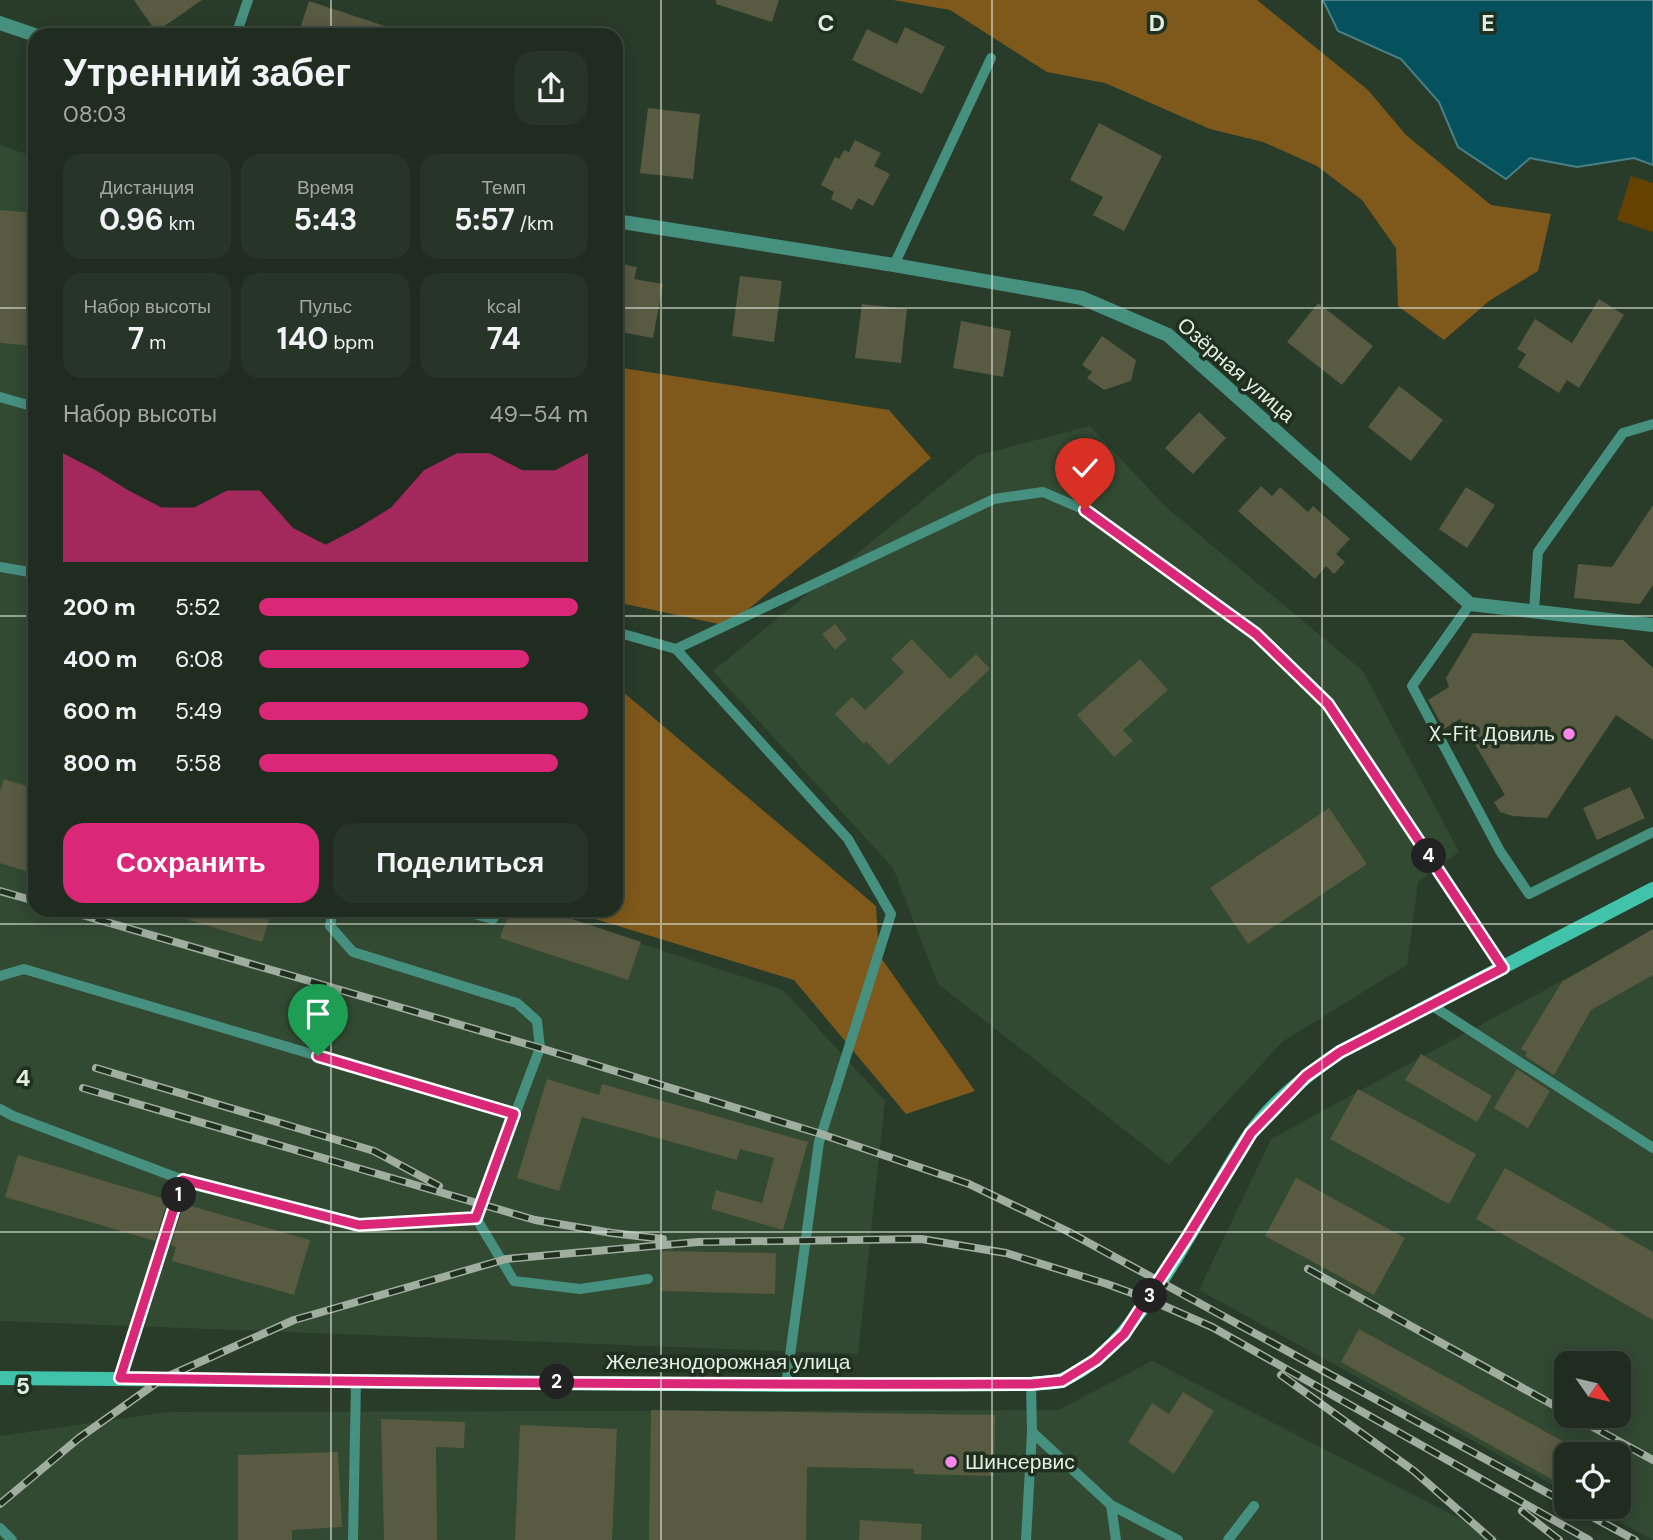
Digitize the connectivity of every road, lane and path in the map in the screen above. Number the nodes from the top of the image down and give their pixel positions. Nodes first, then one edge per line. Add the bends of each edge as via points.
1 (248, 0) edge
2 (0, 23) edge
3 (238, 28) edge
4 (28, 33) edge
5 (991, 58) dead end
6 (623, 222) edge
7 (894, 265) junction
8 (0, 397) edge
9 (28, 405) edge
10 (1653, 424) edge
11 (0, 567) edge
12 (28, 572) edge
13 (1470, 604) junction
14 (1534, 611) junction
15 (1652, 623) edge
16 (623, 634) edge
17 (676, 649) junction
18 (1653, 832) edge
19 (1653, 889) edge
20 (332, 917) edge
21 (485, 917) edge
22 (493, 919) dead end
23 (1503, 968) junction
24 (0, 976) edge
25 (1431, 1005) junction
26 (0, 1109) edge
27 (514, 1114) junction
28 (1653, 1148) edge
29 (183, 1180) junction
30 (476, 1218) junction
31 (648, 1279) dead end
32 (0, 1378) edge
33 (120, 1378) junction
34 (356, 1380) junction
35 (1031, 1384) junction
36 (786, 1385) junction
37 (1032, 1432) junction
38 (1111, 1505) junction
39 (1254, 1506) dead end
40 (0, 1528) edge
41 (12, 1540) edge
42 (353, 1540) edge
43 (1026, 1540) edge
44 (1116, 1540) edge
45 (1178, 1540) edge
46 (1228, 1540) edge

1 - 3 lane
2 - 4 street
5 - 7 lane
6 - 7 street, Озёрная улица
7 - 13 street, Озёрная улица via 1082,298 1168,335
8 - 9 lane
10 - 14 lane via 1623,433 1538,552
11 - 12 lane
13 - 14 street
13 - 18 lane via 1412,687 1500,851 1529,894
14 - 15 street
16 - 17 lane
17 - 23 lane via 994,499 1043,492 1085,510 1256,634 1328,704
17 - 36 lane via 848,839 891,914 819,1142
19 - 23 street, Железнодорожная улица
20 - 27 lane via 330,926 353,952 517,1003 537,1021 540,1048
21 - 22 lane
23 - 25 street, Железнодорожная улица
24 - 27 lane via 23,969
25 - 28 lane
25 - 35 street, Железнодорожная улица via 1340,1052 1306,1076 1251,1133 1124,1334 1096,1360 1062,1381
26 - 29 lane
27 - 30 lane
29 - 30 lane via 359,1225
29 - 33 lane
30 - 31 lane via 514,1281 580,1289
32 - 33 street, Железнодорожная улица
33 - 34 street, Железнодорожная улица
34 - 36 street, Железнодорожная улица
34 - 42 lane
35 - 36 street, Железнодорожная улица
35 - 37 lane
37 - 38 lane
37 - 43 lane
38 - 44 lane
38 - 45 lane
39 - 46 lane
40 - 41 lane

